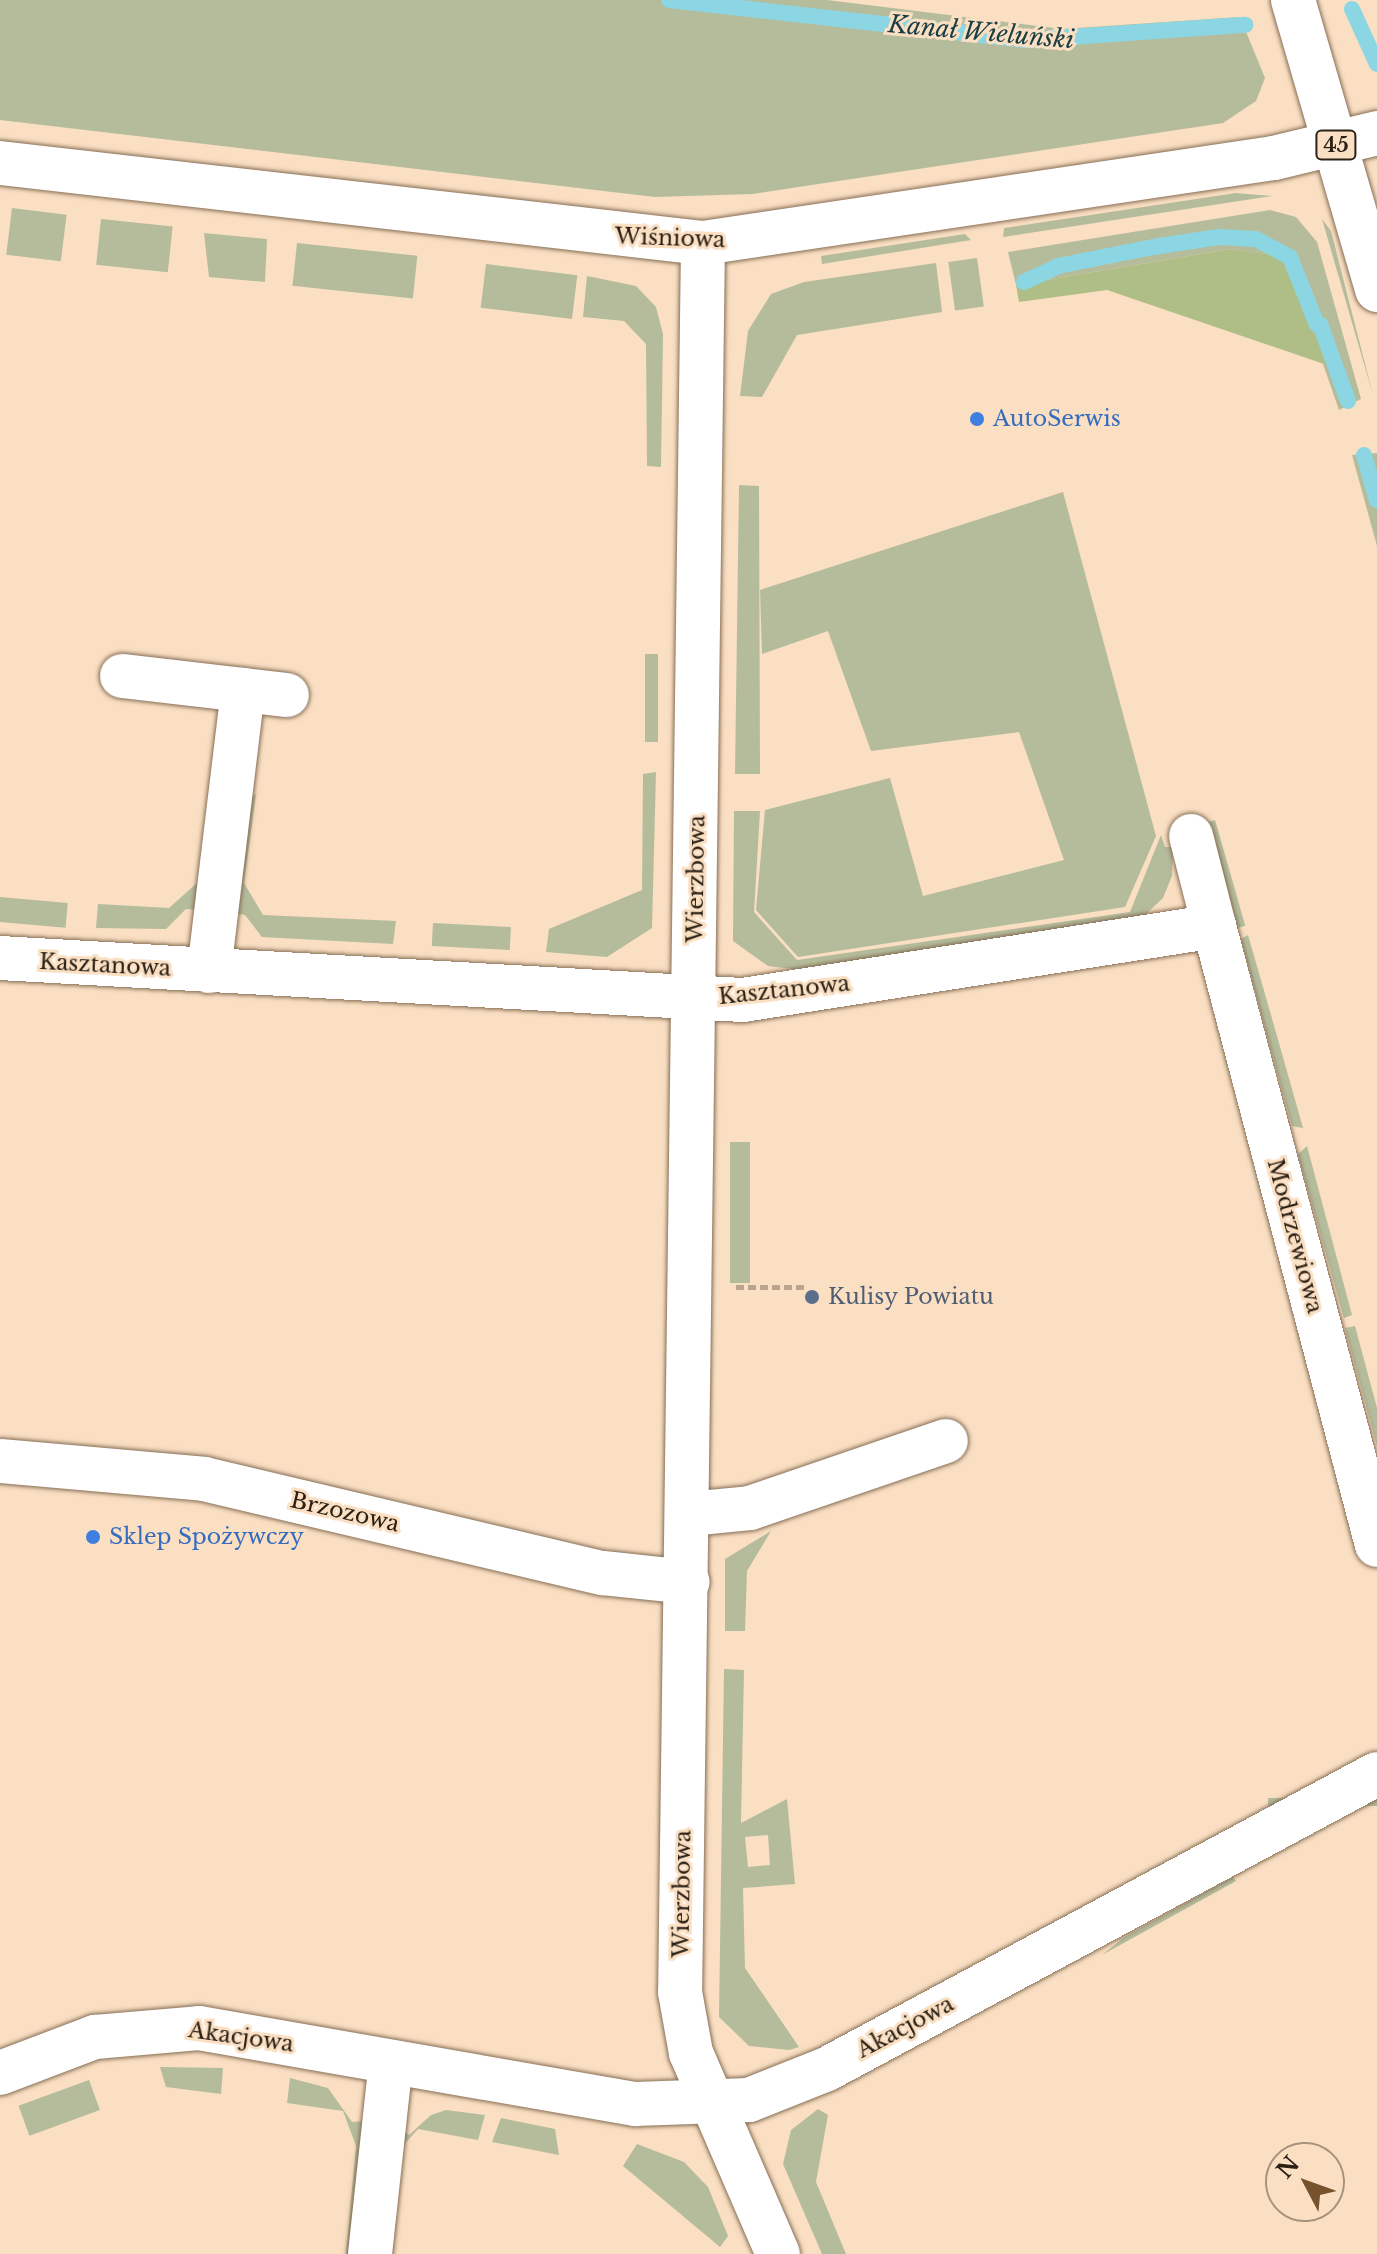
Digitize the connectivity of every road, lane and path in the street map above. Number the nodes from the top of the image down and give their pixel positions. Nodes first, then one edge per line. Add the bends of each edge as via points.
1 (1293, 0) edge
2 (1377, 133) edge
3 (1335, 144) junction
4 (0, 163) edge
5 (703, 243) junction
6 (1377, 290) edge
7 (122, 676) dead end
8 (243, 690) junction
9 (287, 695) dead end
10 (1191, 836) dead end
11 (1214, 926) junction
12 (0, 958) edge
13 (209, 971) junction
14 (694, 998) junction
15 (807, 1287) dead end
16 (719, 1288) dead end
17 (946, 1441) dead end
18 (0, 1461) edge
19 (689, 1514) junction
20 (1377, 1545) edge
21 (688, 1582) junction
22 (1377, 1774) edge
23 (391, 2062) junction
24 (0, 2073) edge
25 (713, 2104) junction
26 (370, 2254) edge
27 (778, 2254) edge

1 - 3 street, 45
2 - 3 street, Wiśniowa
3 - 5 street, Wiśniowa via 910,216
3 - 6 street, 45
4 - 5 street, Wiśniowa
5 - 14 street, Wierzbowa
7 - 8 street
8 - 9 street
8 - 13 street
10 - 11 street
11 - 14 street, Kasztanowa via 778,996
11 - 20 street, Modrzewiowa
12 - 13 street, Kasztanowa
13 - 14 street, Kasztanowa
14 - 19 street, Wierzbowa
15 - 16 path
17 - 19 street via 750,1508
18 - 21 street, Brzozowa via 204,1479 603,1573
19 - 21 street, Wierzbowa
21 - 25 street, Wierzbowa via 680,1992 688,2041
22 - 25 street, Akacjowa via 793,2086
23 - 24 street, Akacjowa via 237,2033 163,2029 95,2037
23 - 25 street, Akacjowa via 635,2104
23 - 26 street
25 - 27 street, Wierzbowa

